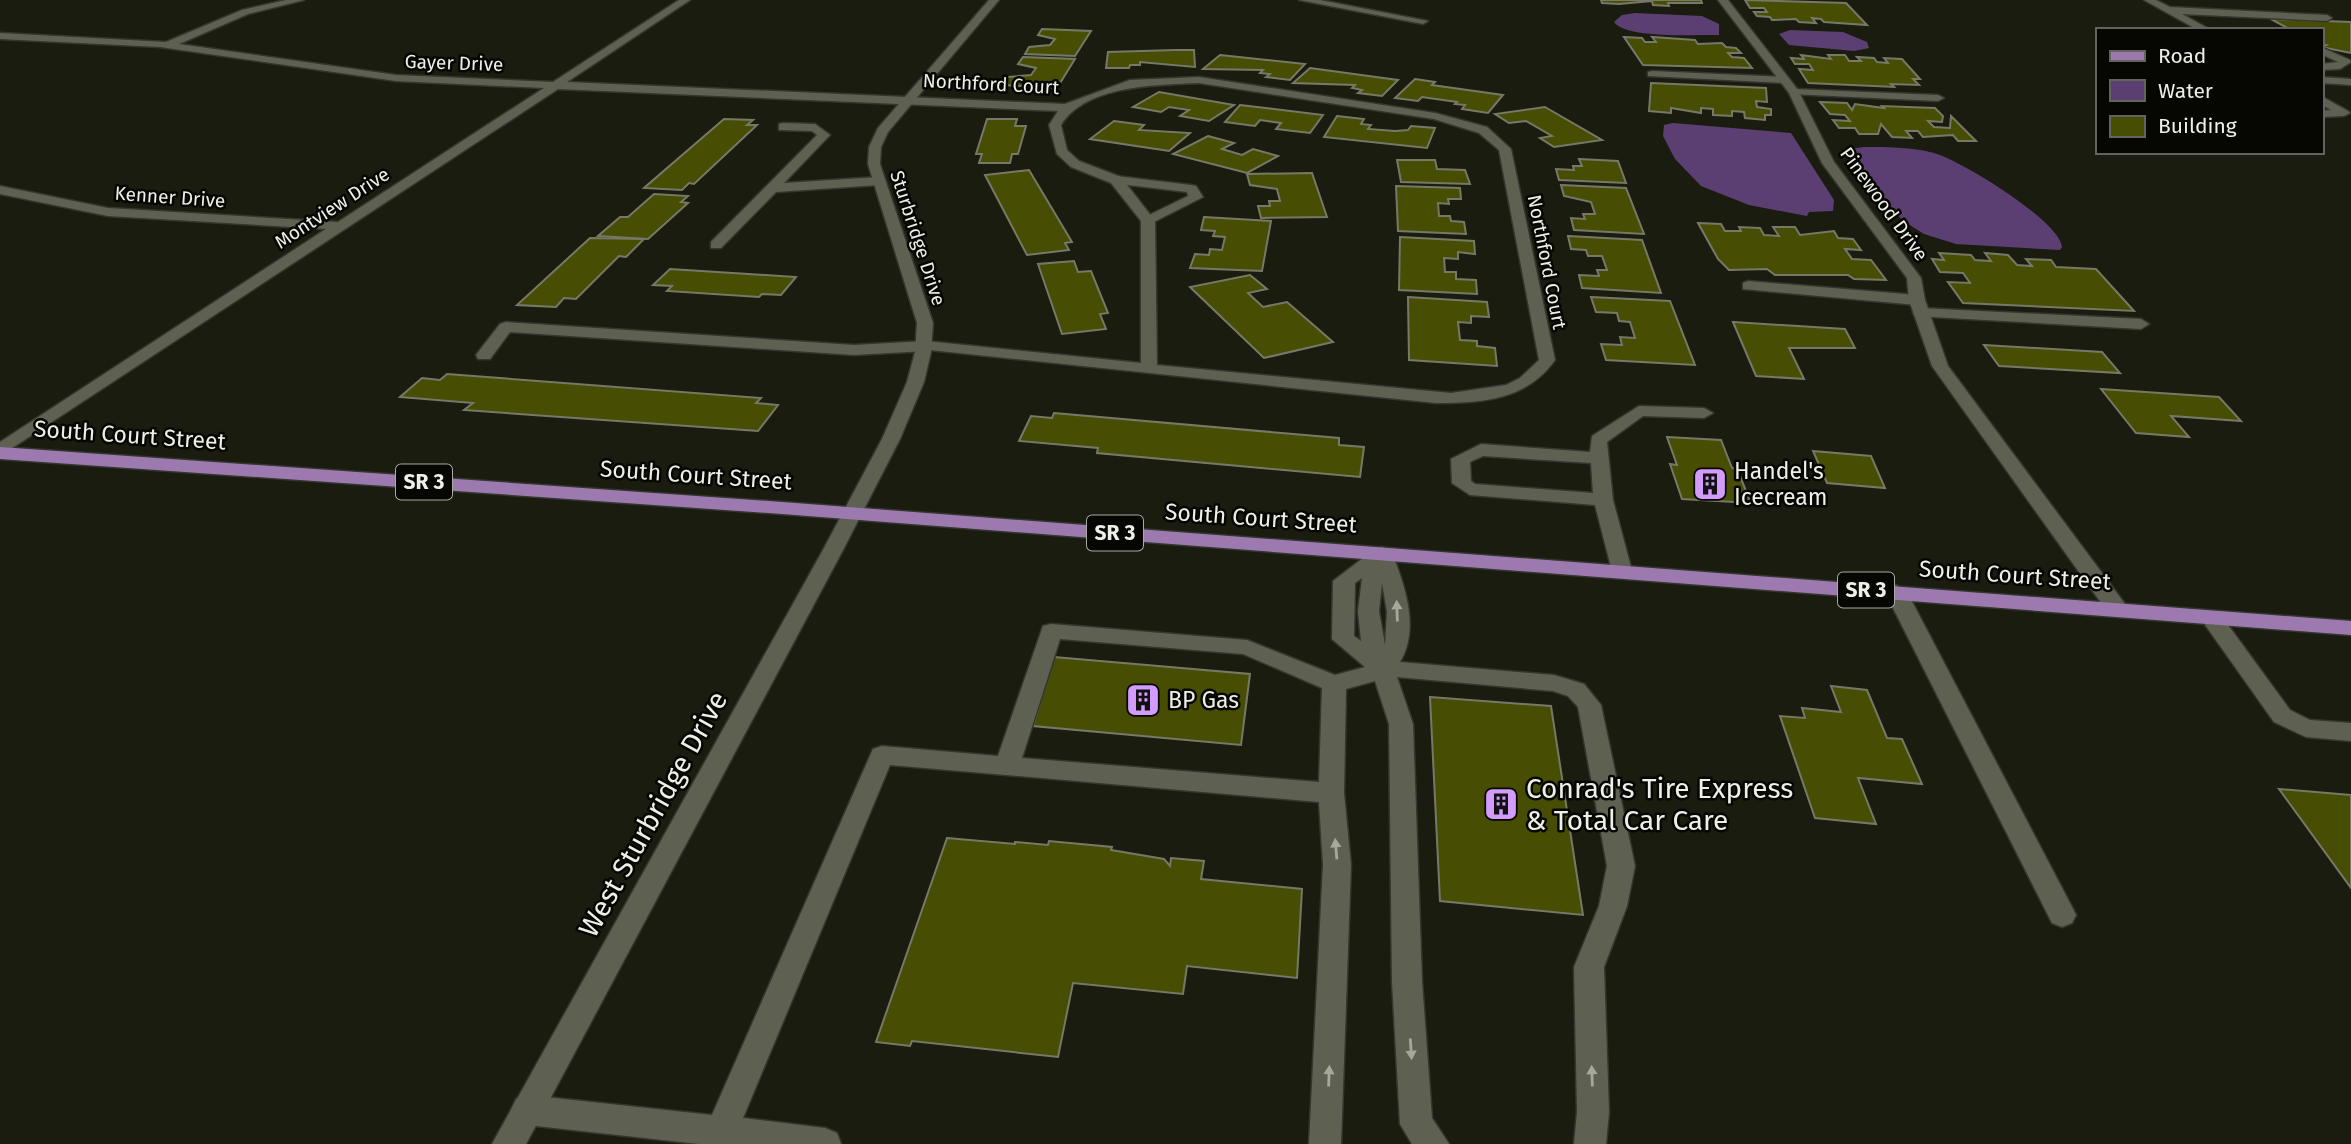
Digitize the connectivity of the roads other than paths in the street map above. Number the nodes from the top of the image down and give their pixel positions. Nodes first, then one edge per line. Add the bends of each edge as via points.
1 (299, 0) edge
2 (685, 0) edge
3 (994, 0) edge
4 (1304, 0) edge
5 (1723, 0) edge
6 (2149, 0) edge
7 (2166, 10) junction
8 (2327, 18) dead end
9 (1423, 21) dead end
10 (2202, 28) edge
11 (0, 36) edge
12 (167, 45) junction
13 (2323, 51) edge
14 (2323, 72) edge
15 (2323, 72) edge
16 (1652, 74) dead end
17 (2351, 82) edge
18 (555, 85) junction
19 (1789, 86) junction
20 (1938, 98) dead end
21 (908, 99) junction
22 (2323, 100) edge
23 (1066, 108) junction
24 (2323, 114) edge
25 (783, 127) dead end
26 (1116, 180) junction
27 (879, 181) junction
28 (772, 188) junction
29 (0, 190) edge
30 (1148, 221) junction
31 (340, 226) junction
32 (716, 245) dead end
33 (1748, 286) dead end
34 (1919, 307) junction
35 (2141, 324) dead end
36 (926, 346) junction
37 (484, 355) dead end
38 (1149, 370) junction
39 (1704, 413) dead end
40 (0, 451) edge
41 (1600, 458) junction
42 (1603, 500) junction
43 (848, 513) junction
44 (1382, 553) junction
45 (1622, 571) junction
46 (1896, 592) junction
47 (2117, 609) junction
48 (2212, 619) junction
49 (2351, 628) edge
50 (1382, 668) junction
51 (1334, 684) junction
52 (2351, 732) edge
53 (1007, 766) junction
54 (1331, 793) junction
55 (2062, 915) dead end
56 (527, 1110) junction
57 (721, 1131) junction
58 (508, 1144) edge
59 (825, 1144) edge
60 (1325, 1144) edge
61 (1433, 1144) edge
62 (1590, 1144) edge

1 - 12 street via 246,12
2 - 18 street, Montview Drive
3 - 21 street, Sturbridge Drive
4 - 9 street
5 - 19 street, Pinewood Drive
6 - 7 street
7 - 8 street
7 - 10 street
11 - 12 street, Gayer Drive
12 - 18 street, Gayer Drive via 369,76
13 - 14 street via 2346,62
15 - 17 street
16 - 19 street
18 - 21 street, Gayer Drive
18 - 31 street, Montview Drive
19 - 20 street
19 - 34 street, Pinewood Drive via 1828,163 1914,278
21 - 23 street, Northford Court
21 - 27 street, Sturbridge Drive via 874,147
22 - 24 street via 2344,113
23 - 26 street via 1055,125 1061,151 1075,164
23 - 38 street, Northford Court via 1130,83 1199,80 1435,116 1483,130 1505,149 1548,360 1523,385 1497,394 1436,398
25 - 28 street via 815,128 824,135
26 - 30 street
26 - 30 street via 1191,189 1196,197
27 - 28 street
27 - 36 street, Sturbridge Drive via 925,323
28 - 32 street
29 - 31 street, Kenner Drive via 108,212
30 - 38 street
31 - 40 street, Montview Drive
33 - 34 street
34 - 35 street
34 - 47 street, Pinewood Drive via 1940,366
36 - 37 street, Northford Court via 854,350 506,327
36 - 38 street, Northford Court
36 - 43 street, Sturbridge Drive via 910,400
39 - 41 street via 1639,411 1598,440
40 - 43 main road, South Court Street / SR 3
41 - 42 street
41 - 42 street via 1480,450 1460,459 1462,483 1470,489
42 - 45 street
43 - 44 main road, South Court Street / SR 3
43 - 56 street, West Sturbridge Drive via 833,550
44 - 45 main road, South Court Street / SR 3
50 -> 44 street via 1398,643 1395,586
44 - 50 street via 1344,581 1343,639
45 - 46 main road, South Court Street / SR 3
46 - 47 main road, South Court Street / SR 3
46 - 55 street
47 - 48 main road, South Court Street / SR 3
48 - 49 main road, South Court Street / SR 3
48 - 52 street via 2282,716 2306,728
50 - 51 street
50 -> 61 street via 1401,724 1407,981 1416,1124
62 -> 50 street via 1589,967 1613,906 1621,866 1588,705 1576,690 1554,683
51 - 53 street via 1248,648 1051,631
51 - 54 street
53 - 54 street
53 - 57 street via 881,755
60 -> 54 street via 1337,864
56 - 57 street
56 - 58 street, West Sturbridge Drive
57 - 59 street

